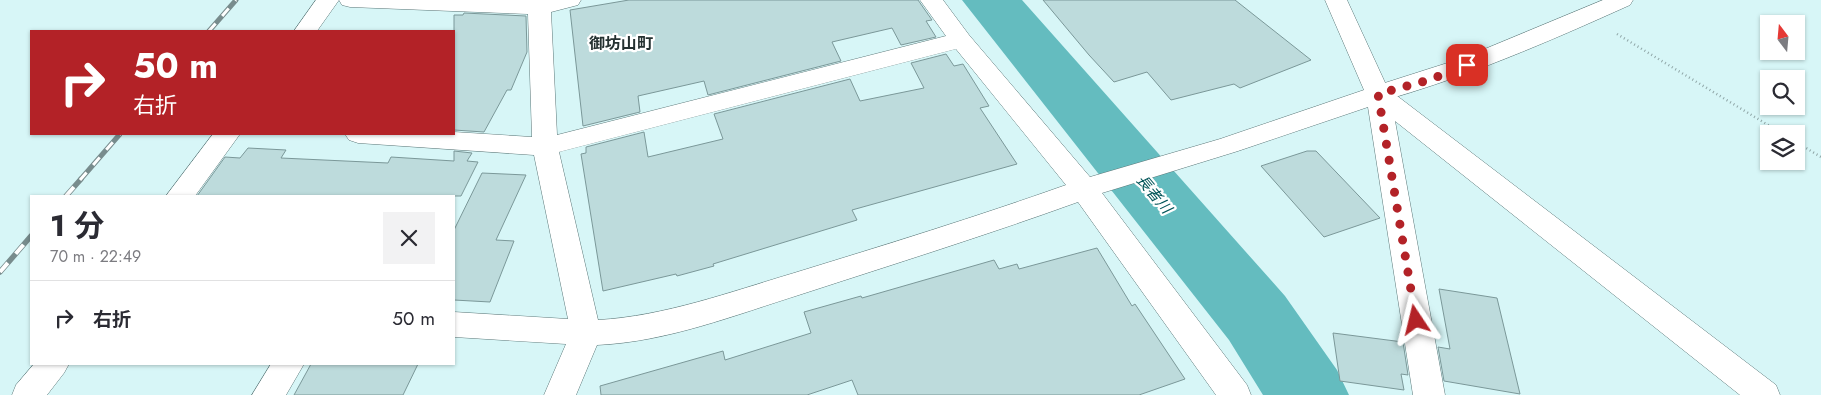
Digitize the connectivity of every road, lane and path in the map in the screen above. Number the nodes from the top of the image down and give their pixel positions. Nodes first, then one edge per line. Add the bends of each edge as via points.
1 (328, 0) edge
2 (350, 0) edge
3 (570, 0) edge
4 (932, 0) edge
5 (1336, 0) edge
6 (1622, 0) edge
7 (539, 8) junction
8 (1587, 16) junction
9 (306, 30) edge
10 (961, 40) junction
11 (1378, 94) junction
12 (1768, 125) edge
13 (226, 135) edge
14 (372, 135) edge
15 (545, 147) junction
16 (1805, 147) edge
17 (1821, 157) edge
18 (1084, 189) junction
19 (181, 195) edge
20 (455, 325) edge
21 (586, 333) junction
22 (52, 365) edge
23 (287, 365) edge
24 (1231, 394) edge
25 (28, 395) edge
26 (268, 395) edge
27 (560, 395) edge
28 (1429, 395) edge
29 (1764, 395) edge

1 - 9 street
2 - 7 street
3 - 7 street
4 - 10 street
5 - 11 street
6 - 8 street
7 - 15 street
8 - 11 street via 1429,80
8 - 12 path
10 - 15 street
10 - 18 street
11 - 18 street via 1229,145
11 - 28 street
11 - 29 street
13 - 19 street
14 - 15 street
15 - 21 street
16 - 17 path
18 - 21 street via 978,227 700,314 625,330
18 - 24 street
20 - 21 street
21 - 27 street
22 - 25 street
23 - 26 street

